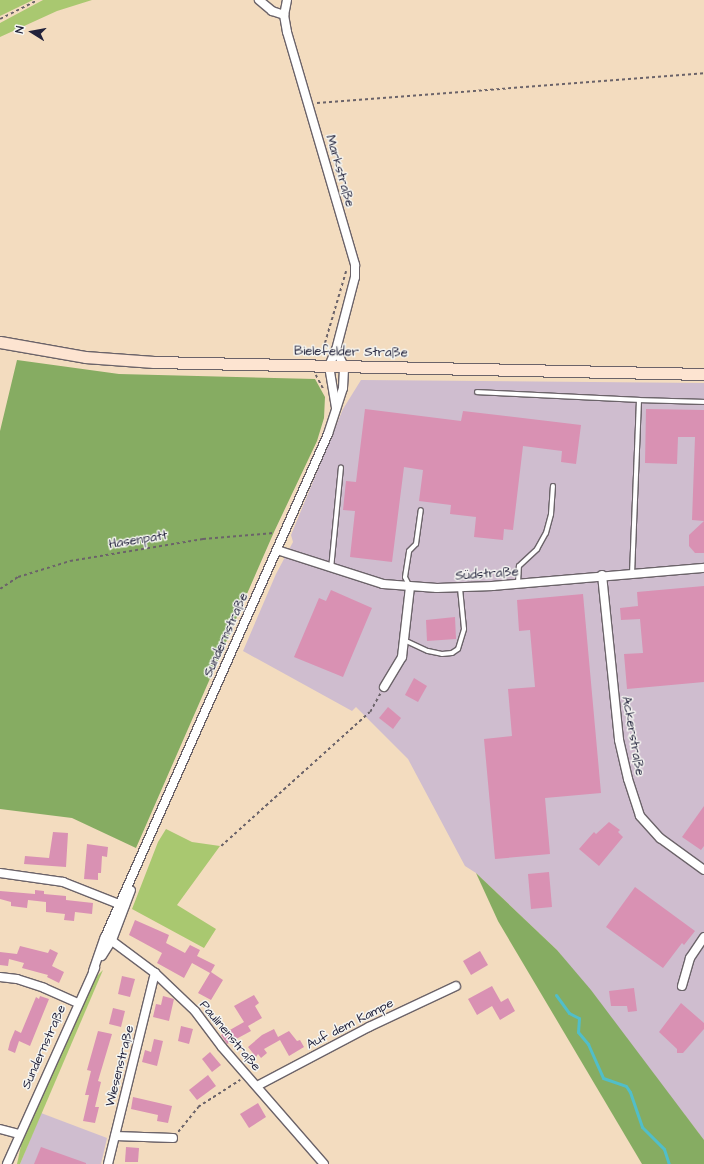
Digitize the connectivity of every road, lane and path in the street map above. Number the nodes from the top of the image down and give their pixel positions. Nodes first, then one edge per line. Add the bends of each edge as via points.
1 (38, 0) edge
2 (259, 0) edge
3 (287, 0) edge
4 (284, 15) junction
5 (0, 19) edge
6 (704, 73) edge
7 (308, 104) junction
8 (346, 267) dead end
9 (0, 342) edge
10 (336, 350) junction
11 (316, 366) junction
12 (328, 366) junction
13 (344, 366) junction
14 (704, 374) edge
15 (324, 391) dead end
16 (477, 392) dead end
17 (639, 400) junction
18 (704, 402) edge
19 (336, 408) junction
20 (340, 467) dead end
21 (553, 486) dead end
22 (421, 510) dead end
23 (284, 535) junction
24 (277, 550) junction
25 (704, 568) edge
26 (331, 569) junction
27 (632, 573) junction
28 (602, 575) junction
29 (518, 584) junction
30 (410, 587) junction
31 (460, 588) junction
32 (0, 589) edge
33 (404, 640) junction
34 (384, 687) joint
35 (221, 846) dead end
36 (704, 870) edge
37 (0, 873) edge
38 (123, 905) junction
39 (704, 937) edge
40 (108, 939) junction
41 (155, 973) junction
42 (0, 977) edge
43 (456, 986) dead end
44 (682, 986) dead end
45 (77, 1003) junction
46 (248, 1076) junction
47 (257, 1086) junction
48 (0, 1129) edge
49 (19, 1134) junction
50 (115, 1136) junction
51 (173, 1138) joint
52 (7, 1164) edge
53 (13, 1164) edge
54 (108, 1164) edge
55 (324, 1164) edge

1 - 5 path
2 - 4 street via 272,11
3 - 4 street, Markstraße
4 - 7 street, Markstraße
6 - 7 path
7 - 10 street, Markstraße via 355,265
8 - 11 path via 323,349 317,354
9 - 11 main road, Bielefelder Straße via 85,357 154,362
10 - 12 street, Markstraße
10 - 13 street
11 - 12 main road, Bielefelder Straße
11 - 15 path via 316,378
12 - 13 main road, Bielefelder Straße
12 - 19 street, Sundernstraße
13 - 14 main road, Bielefelder Straße
13 - 19 street, Sundernstraße via 343,388
16 - 17 lane
17 - 18 lane
17 - 27 lane
19 - 23 street, Sundernstraße via 328,434
20 - 26 lane
21 - 29 lane via 551,514 546,533 537,549 519,566
22 - 30 lane via 416,544 409,551 405,577
23 - 24 street, Sundernstraße
23 - 32 path, Hasenpatt via 203,539 108,554 18,577
24 - 26 street, Südstraße
24 - 38 street, Sundernstraße via 136,870
25 - 27 street, Südstraße
26 - 30 street, Südstraße via 383,584
27 - 28 street, Südstraße
28 - 29 street, Südstraße
28 - 36 street, Ackerstraße via 620,740 640,816 660,838
29 - 31 street, Südstraße
30 - 31 street, Südstraße
30 - 33 street
31 - 33 lane via 464,629 458,649 452,653 442,654 428,652
33 - 34 street via 402,656
34 - 35 path via 370,712
37 - 38 street via 63,882
38 - 40 street, Sundernstraße
39 - 44 street via 690,958
40 - 41 street, Paulinenstraße
40 - 45 street, Sundernstraße
41 - 46 street, Paulinenstraße via 195,1012
41 - 50 street, Wiesenstraße
42 - 45 street via 17,979 44,988
43 - 47 street, Auf dem Kampe via 369,1027
45 - 49 street, Sundernstraße
46 - 47 street, Paulinenstraße
46 - 51 path via 198,1107
47 - 55 street, Paulinenstraße
48 - 49 street
49 - 52 street, Sundernstraße
49 - 53 street, Sundernstraße
50 - 51 street
50 - 54 street, Wiesenstraße

